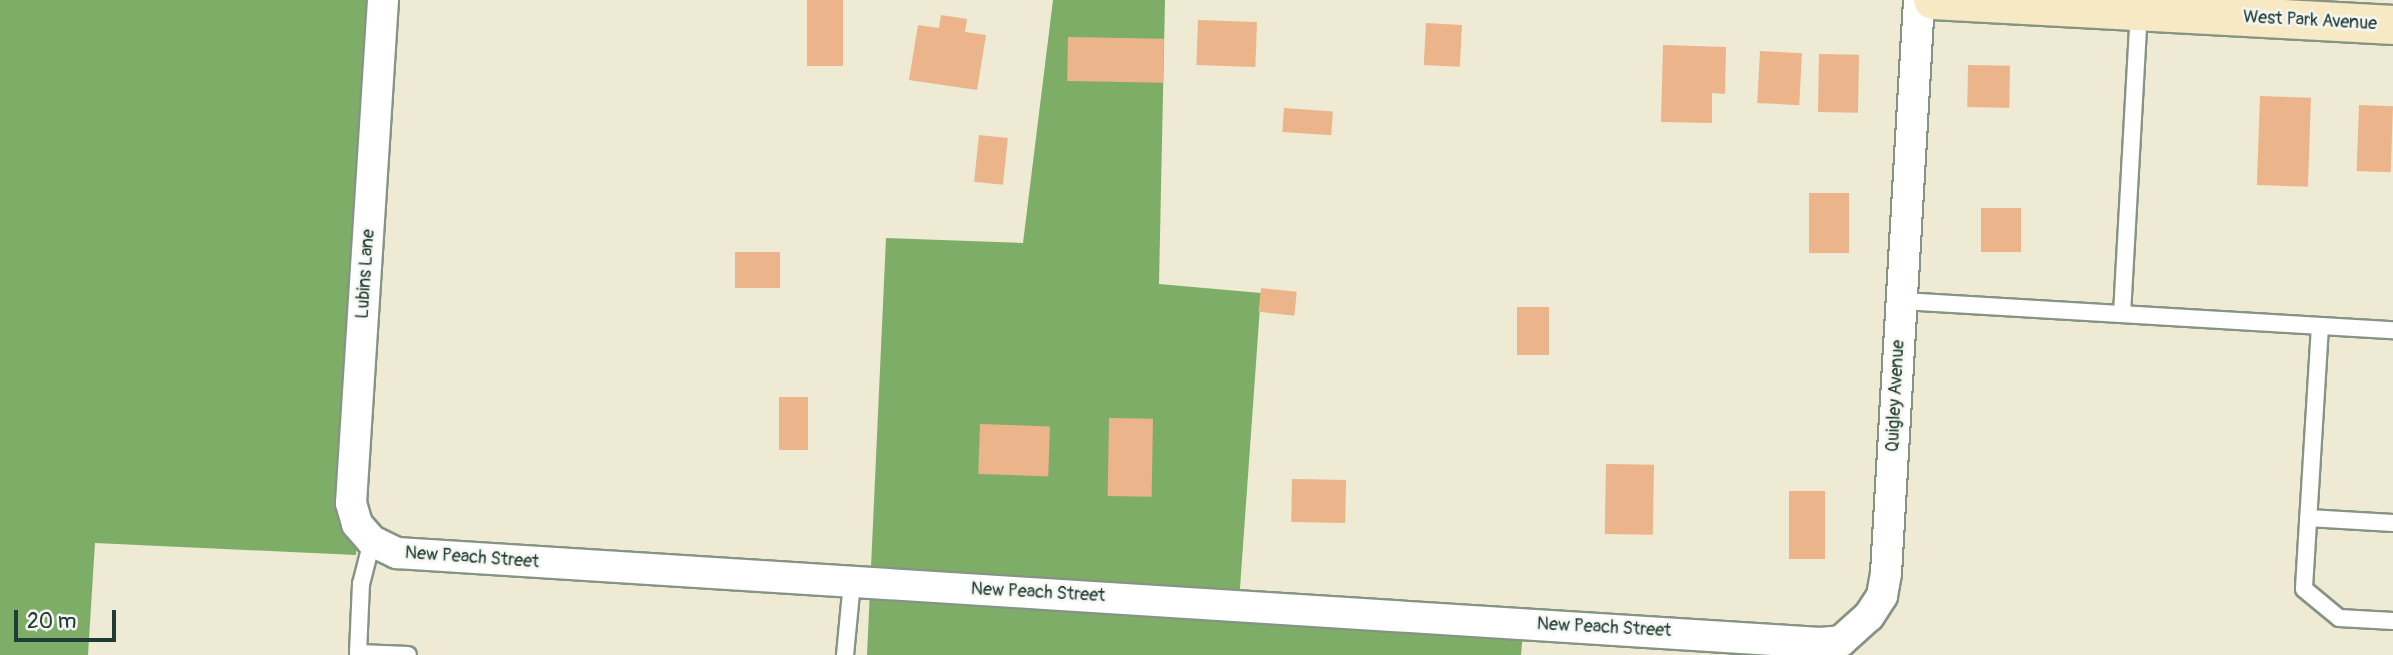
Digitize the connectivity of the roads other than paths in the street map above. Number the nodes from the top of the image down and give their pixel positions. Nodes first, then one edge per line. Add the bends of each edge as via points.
1 (383, 0) edge
2 (1919, 0) edge
3 (1933, 0) edge
4 (2178, 7) edge
5 (2140, 12) junction
6 (2393, 25) edge
7 (1902, 301) junction
8 (2122, 314) junction
9 (2320, 326) junction
10 (2393, 330) edge
11 (2308, 518) junction
12 (2393, 523) edge
13 (372, 541) junction
14 (852, 582) junction
15 (2393, 621) edge
16 (1707, 634) joint
17 (408, 655) edge
18 (845, 655) edge

1 - 13 street, Lubins Lane via 351,503 357,524
2 - 7 street, Quigley Avenue
3 - 5 street, West Park Avenue
4 - 5 street, West Park Avenue
4 - 6 street, West Park Avenue
5 - 8 lane
7 - 8 lane
7 - 16 street, Quigley Avenue via 1882,596 1869,616 1841,641
8 - 9 lane
9 - 10 lane
9 - 11 lane
11 - 12 lane
11 - 15 lane via 2304,589 2339,618
13 - 14 street, New Peach Street via 397,553 428,557
13 - 17 lane via 361,584 358,653
14 - 16 street, New Peach Street
14 - 18 lane

